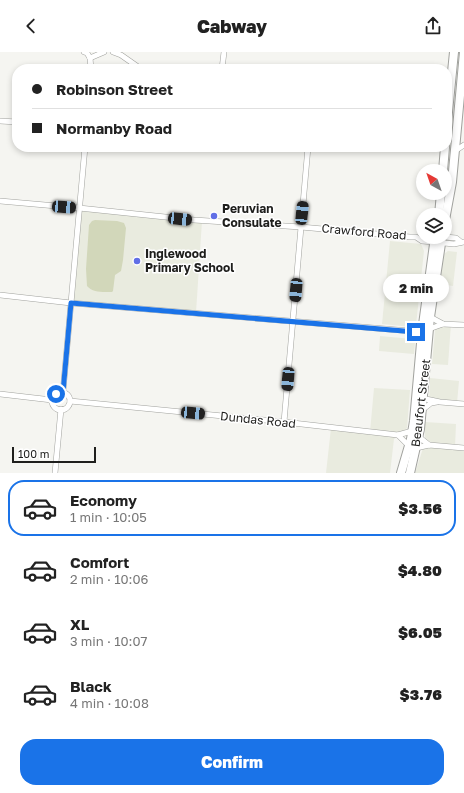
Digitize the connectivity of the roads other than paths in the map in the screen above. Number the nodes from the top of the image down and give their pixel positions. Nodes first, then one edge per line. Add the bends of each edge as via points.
1 (84, 52) edge
2 (104, 52) edge
3 (113, 52) edge
4 (224, 52) edge
5 (454, 52) edge
6 (464, 52) edge
7 (90, 58) junction
8 (91, 64) edge
9 (134, 64) edge
10 (223, 64) edge
11 (452, 70) edge
12 (452, 106) edge
13 (459, 107) junction
14 (0, 121) edge
15 (12, 122) edge
16 (463, 145) edge
17 (454, 151) junction
18 (85, 152) edge
19 (308, 152) edge
20 (445, 152) edge
21 (444, 164) edge
22 (0, 201) edge
23 (79, 208) junction
24 (447, 208) edge
25 (301, 227) junction
26 (416, 237) edge
27 (463, 242) edge
28 (452, 243) edge
29 (438, 244) edge
30 (438, 244) edge
31 (0, 296) edge
32 (71, 303) junction
33 (430, 317) junction
34 (293, 321) junction
35 (443, 324) junction
36 (464, 326) edge
37 (426, 330) junction
38 (63, 392) junction
39 (0, 394) edge
40 (420, 398) junction
41 (52, 400) junction
42 (70, 401) junction
43 (440, 402) junction
44 (464, 404) edge
45 (60, 410) junction
46 (422, 410) junction
47 (284, 422) junction
48 (416, 434) junction
49 (398, 435) junction
50 (428, 445) junction
51 (413, 447) junction
52 (464, 448) edge
53 (55, 473) edge
54 (401, 473) edge
55 (410, 473) edge

1 - 7 street
2 - 7 street
3 - 9 street
4 - 10 street
5 - 11 main road
6 - 13 main road
7 - 8 street
12 - 13 street
13 - 17 main road
14 - 15 street
16 - 17 street
17 - 24 main road
18 - 23 street
19 - 25 street
20 - 21 main road
22 - 23 street, Crawford Road
23 - 25 street, Crawford Road via 194,220
23 - 32 street
25 - 26 street, Crawford Road
25 - 34 street
27 - 28 street, Crawford Road
29 - 33 main road, Beaufort Street
30 - 37 main road, Beaufort Street
31 - 32 street
32 - 34 street
32 - 38 street
33 - 35 street
33 - 37 main road, Beaufort Street
34 - 37 street
34 - 47 street
35 - 36 street
35 - 37 street
37 - 40 main road, Beaufort Street
38 - 41 street via 56,394
38 - 42 street via 68,395
39 - 41 street
40 - 43 street
40 - 46 main road, Beaufort Street
40 - 48 main road, Beaufort Street
41 - 45 street via 54,406
42 - 45 street via 68,406
42 - 47 street, Dundas Road
43 - 44 street
43 - 46 street via 431,403
45 - 53 street
46 - 48 main road, Beaufort Street
47 - 49 street, Dundas Road
48 - 49 street, Dundas Road
48 - 50 street
48 - 51 main road, Beaufort Street
49 - 51 street
50 - 51 street
50 - 52 street
51 - 54 main road, Beaufort Street
51 - 55 main road, Beaufort Street

